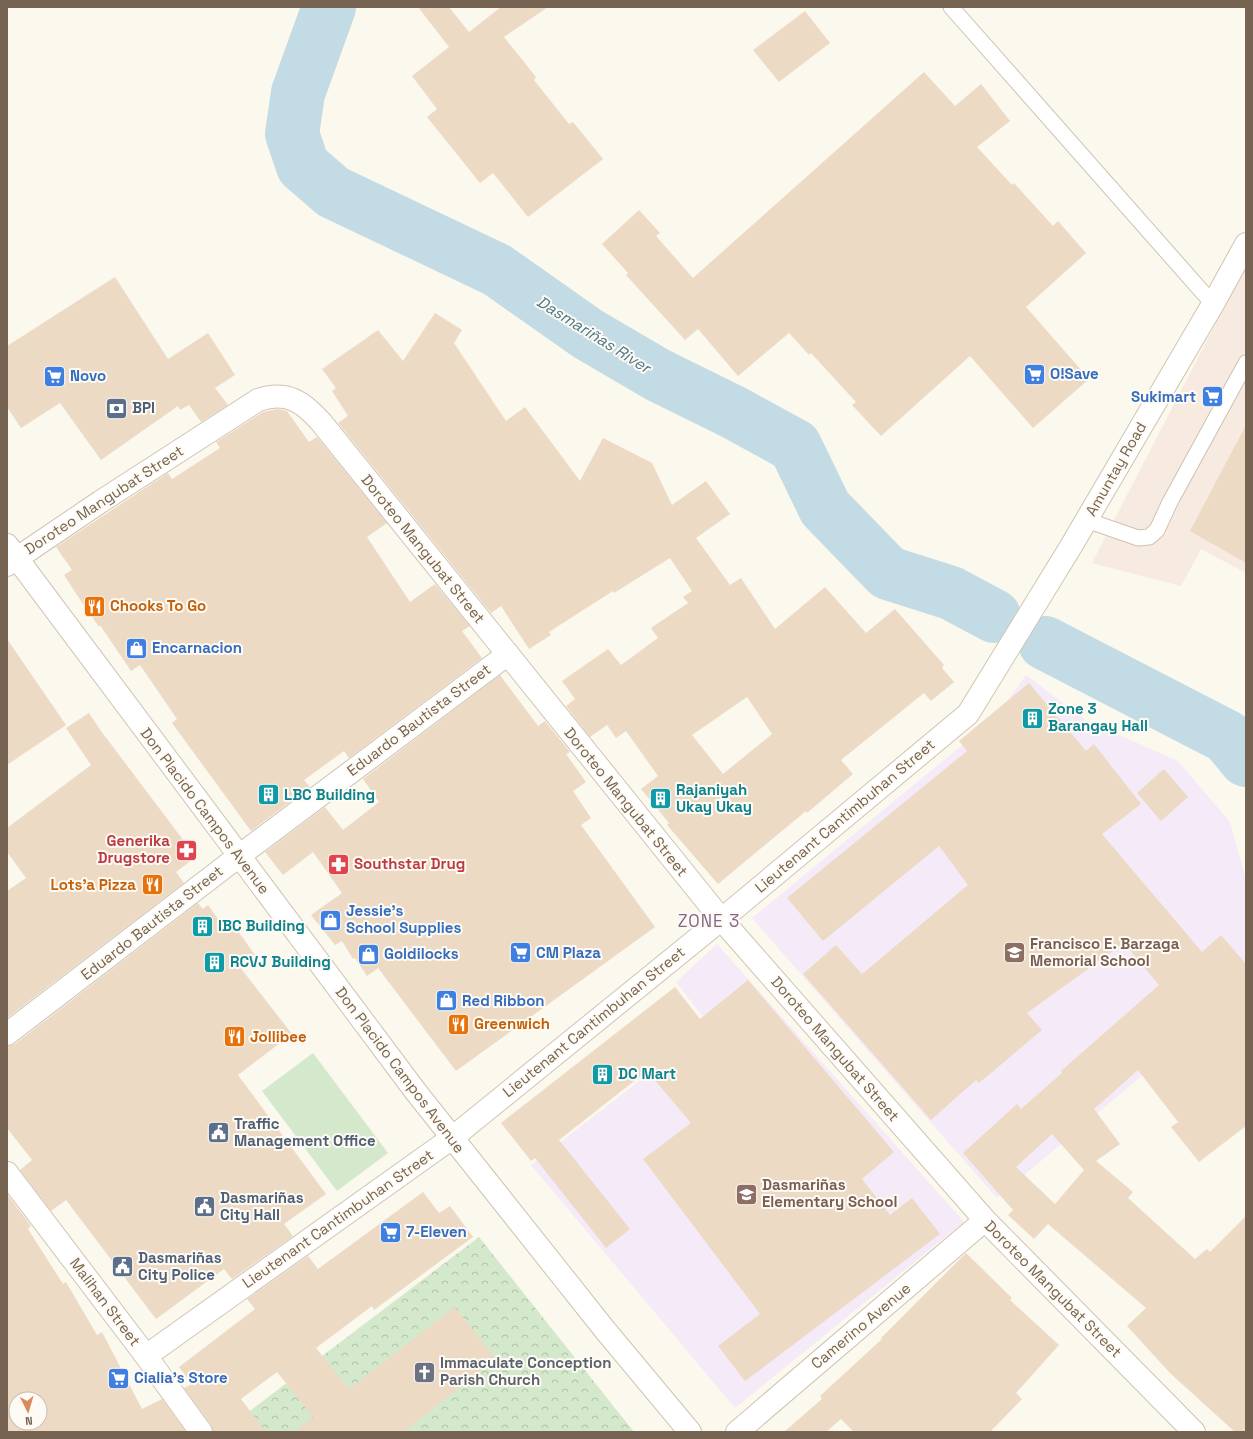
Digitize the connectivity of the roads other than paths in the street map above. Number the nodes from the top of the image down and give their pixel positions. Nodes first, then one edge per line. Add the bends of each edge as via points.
1 (951, 7) edge
2 (1246, 244) edge
3 (1213, 304) junction
4 (1246, 363) edge
5 (1086, 520) junction
6 (1070, 548) joint
7 (10, 556) edge
8 (508, 654) junction
9 (239, 856) junction
10 (721, 919) junction
11 (7, 1034) edge
12 (452, 1138) junction
13 (7, 1173) edge
14 (985, 1220) junction
15 (146, 1356) junction
16 (201, 1432) edge
17 (690, 1432) edge
18 (737, 1432) edge
19 (1194, 1432) edge

1 - 3 lane
2 - 3 street, Amuntay Road
3 - 5 street, Amuntay Road
4 - 5 lane via 1157,530 1149,537 1138,538
5 - 6 street, Amuntay Road
6 - 10 street, Lieutenant Cantimbuhan Street via 968,714
7 - 8 street, Doroteo Mangubat Street via 100,502 258,400 280,396 295,400 322,422
7 - 9 street, Don Placido Campos Avenue
8 - 9 street, Eduardo Bautista Street
8 - 10 street, Doroteo Mangubat Street
9 - 11 street, Eduardo Bautista Street
9 - 12 street, Don Placido Campos Avenue
10 - 12 street, Lieutenant Cantimbuhan Street
10 - 14 street, Doroteo Mangubat Street
12 - 15 street, Lieutenant Cantimbuhan Street
12 - 17 street, Don Placido Campos Avenue
13 - 15 street, Malihan Street
14 - 18 street, Camerino Avenue
14 - 19 street, Doroteo Mangubat Street
15 - 16 street, Malihan Street

